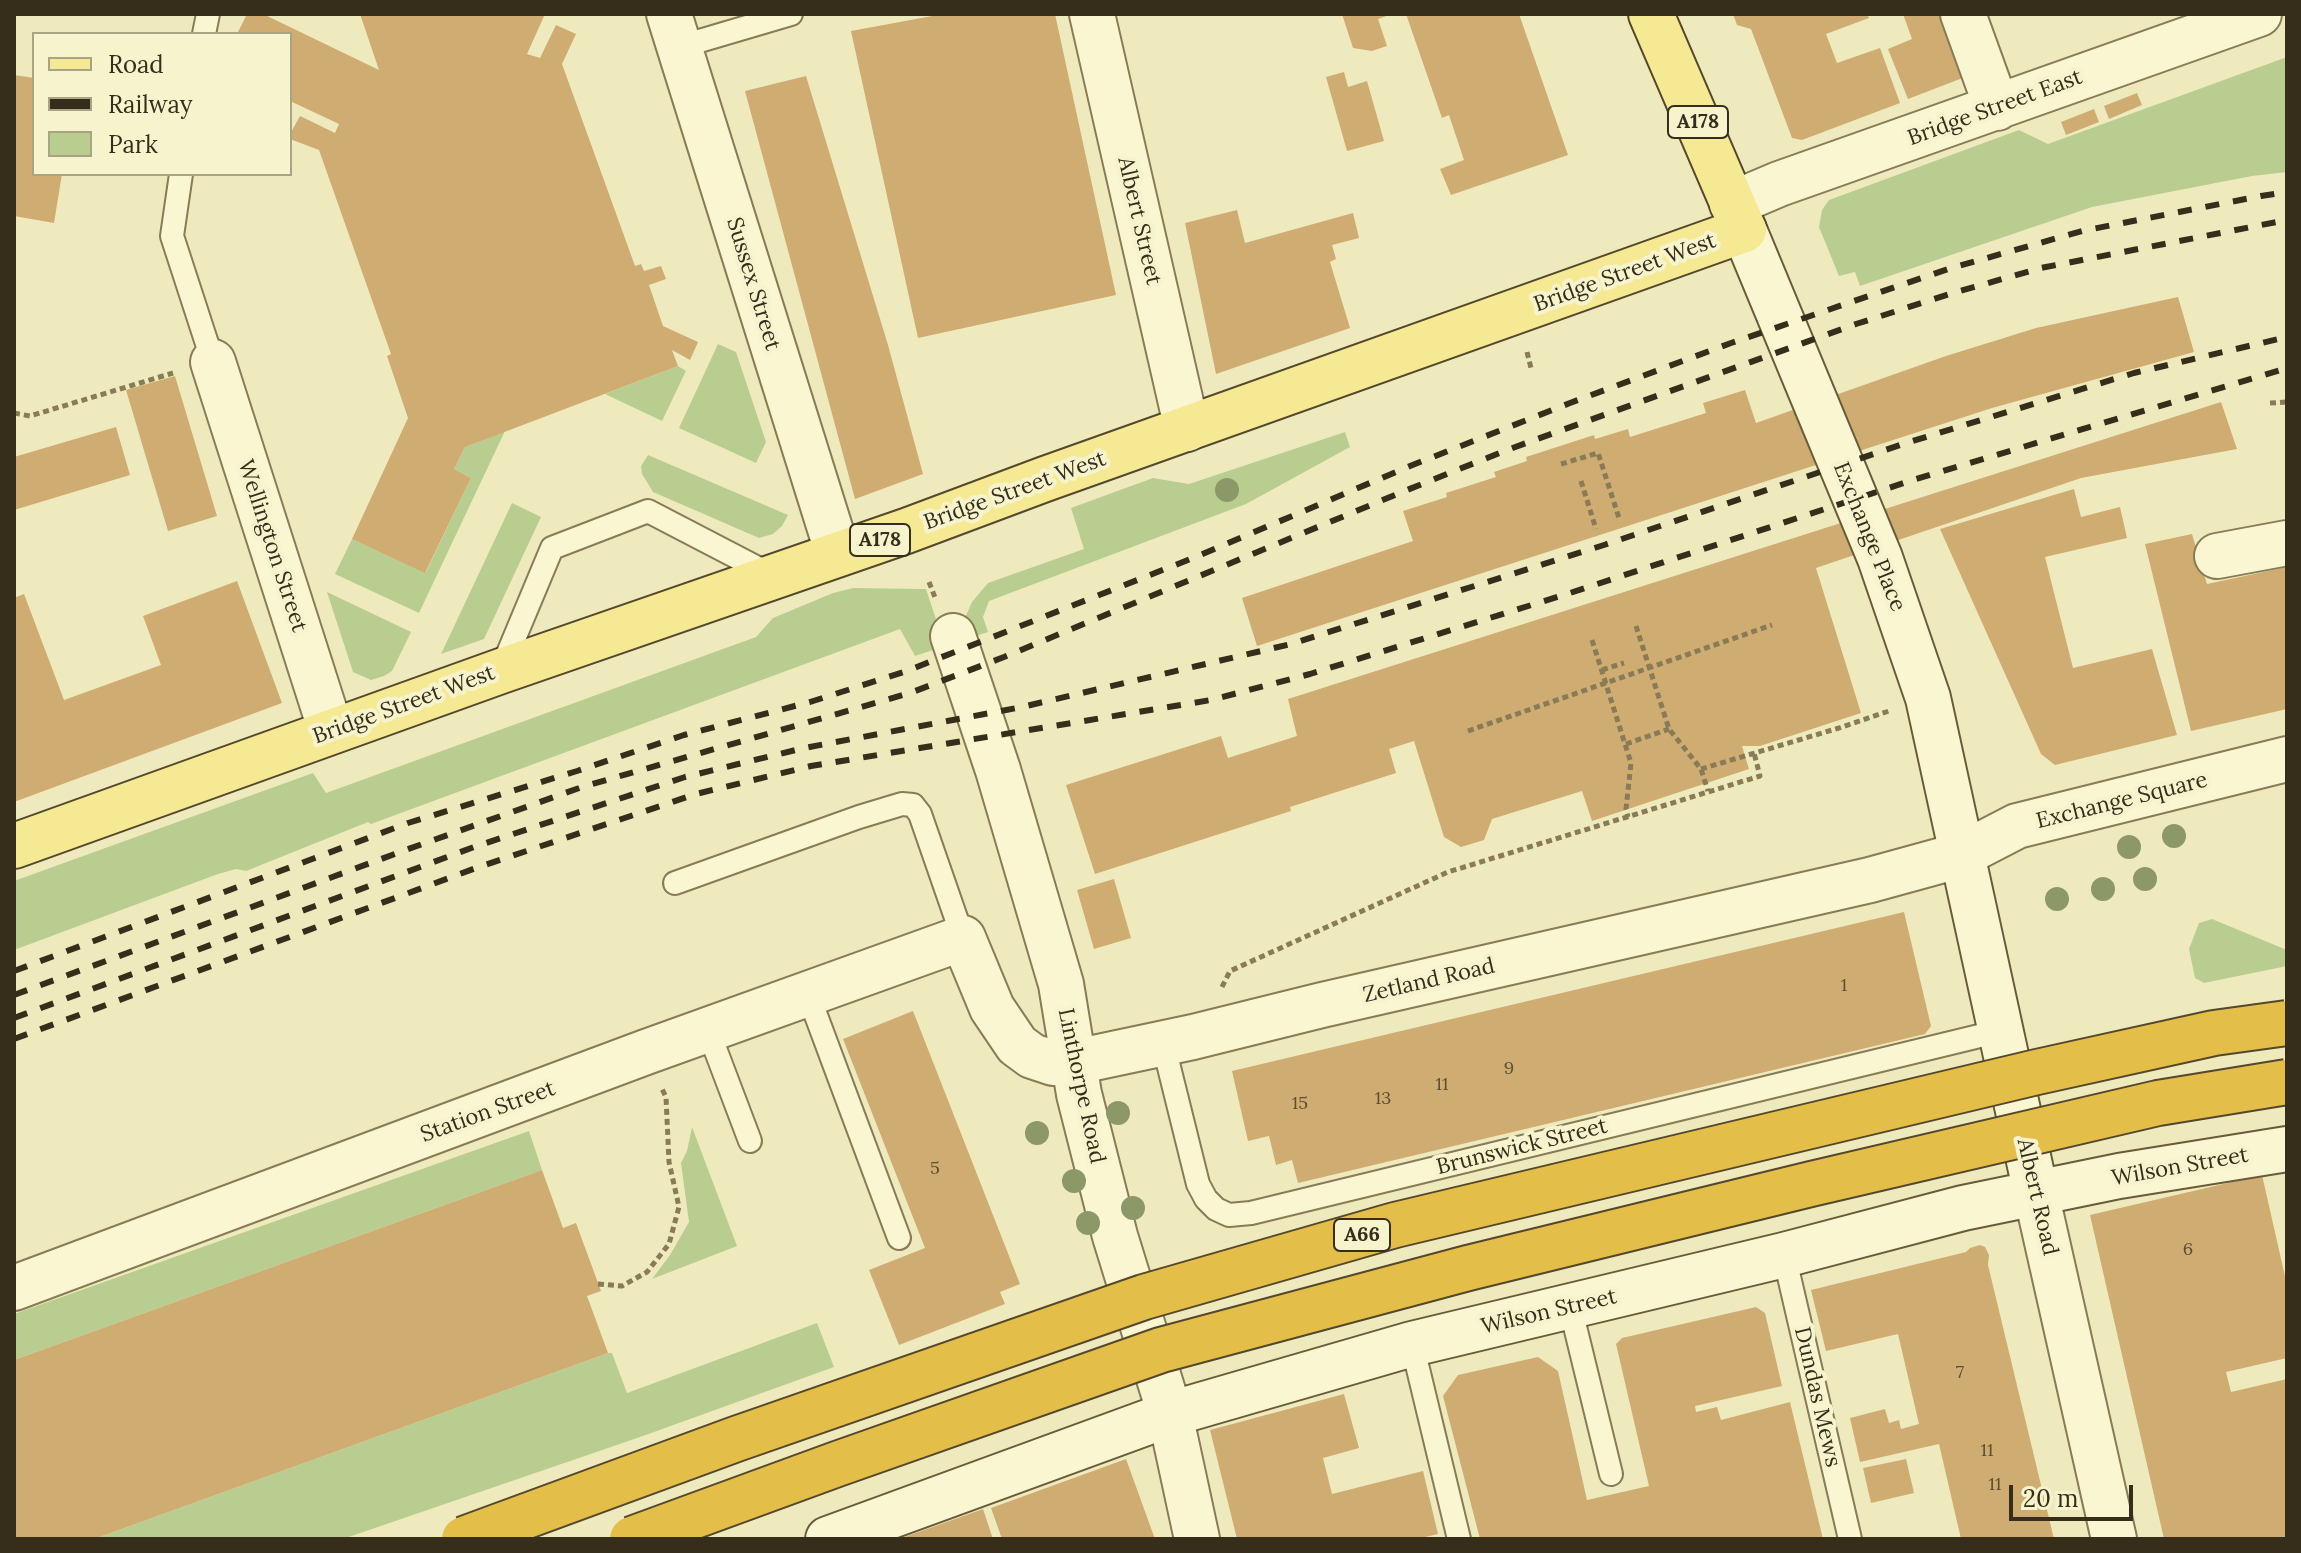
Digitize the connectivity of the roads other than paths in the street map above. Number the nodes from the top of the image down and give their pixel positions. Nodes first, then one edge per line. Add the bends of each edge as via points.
1 (791, 14) edge
2 (1092, 14) edge
3 (1651, 14) edge
4 (1963, 14) edge
5 (2259, 14) edge
6 (2171, 28) edge
7 (674, 30) edge
8 (1990, 90) junction
9 (181, 176) edge
10 (1738, 217) junction
11 (213, 362) joint
12 (1187, 429) junction
13 (2287, 543) edge
14 (838, 554) junction
15 (2217, 556) dead end
16 (773, 576) junction
17 (953, 636) dead end
18 (501, 671) junction
19 (331, 731) junction
20 (2287, 759) edge
21 (14, 846) edge
22 (1961, 855) junction
23 (675, 883) dead end
24 (963, 938) junction
25 (808, 994) junction
26 (2287, 1023) edge
27 (708, 1030) junction
28 (2000, 1031) junction
29 (1178, 1040) junction
30 (1075, 1062) junction
31 (2287, 1082) edge
32 (750, 1141) dead end
33 (2287, 1149) edge
34 (2036, 1193) junction
35 (899, 1238) dead end
36 (1784, 1255) junction
37 (14, 1288) edge
38 (1570, 1306) junction
39 (1412, 1344) junction
40 (1170, 1414) junction
41 (1611, 1474) dead end
42 (464, 1539) edge
43 (632, 1539) edge
44 (828, 1539) edge
45 (1197, 1539) edge
46 (1459, 1539) edge
47 (1850, 1539) edge
48 (2114, 1539) edge

1 - 7 lane
2 - 12 street, Albert Street
3 - 10 main road, A178
4 - 8 street
5 - 6 street, Bridge Street East
6 - 8 street, Bridge Street East
7 - 14 street, Sussex Street
8 - 10 street, Bridge Street East via 1779,184
9 - 11 lane via 172,236
10 - 12 main road, Bridge Street West / A178
10 - 22 street, Exchange Place via 1880,558 1928,698
11 - 19 street, Wellington Street
12 - 14 main road, Bridge Street West / A178
13 - 15 street
14 - 16 main road, Bridge Street West / A178
16 - 18 main road, Bridge Street West / A178
16 - 18 lane via 648,511 552,548
17 - 30 street, Linthorpe Road via 1061,984
18 - 19 main road, Bridge Street West / A178
19 - 21 main road, Bridge Street West / A178
20 - 22 street, Exchange Square via 2017,826
22 - 28 street, Albert Road
22 - 29 street, Zetland Road
23 - 24 lane via 859,817 913,805
24 - 25 street, Station Street
24 - 30 street, Zetland Road via 992,1008 1017,1045 1053,1063
25 - 27 street, Station Street
25 - 35 lane
26 - 42 highway, A66, bridge via 2214,1033 2037,1072 1395,1225 1144,1297
27 - 32 lane
27 - 37 street, Station Street
28 - 29 lane, Brunswick Street via 1229,1215 1216,1209 1198,1184
28 - 34 street, Albert Road
29 - 30 street, Zetland Road
30 - 40 street, Linthorpe Road via 1115,1236
31 - 43 highway, bridge via 2158,1103 1826,1181 1161,1350
33 - 34 street, Wilson Street
34 - 36 street, Wilson Street
34 - 48 street, Albert Road
36 - 38 street, Wilson Street
36 - 47 lane, Dundas Mews
38 - 39 street, Wilson Street
38 - 41 lane
39 - 40 street, Wilson Street
39 - 46 lane
40 - 44 street, Wilson Street
40 - 45 street, Linthorpe Road

